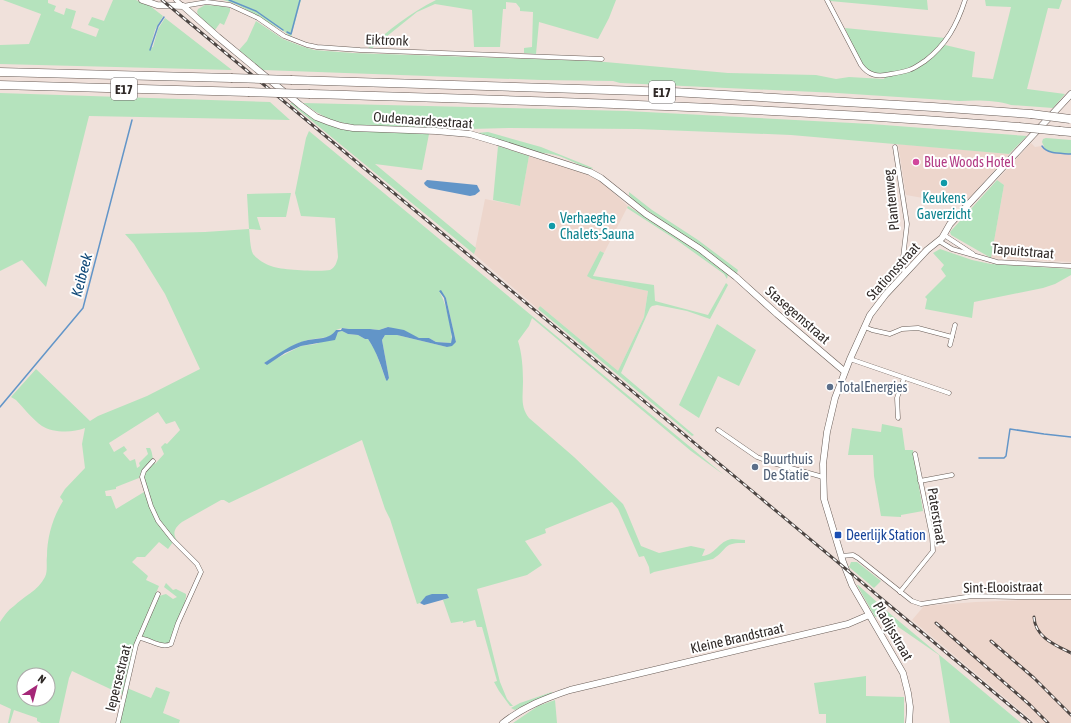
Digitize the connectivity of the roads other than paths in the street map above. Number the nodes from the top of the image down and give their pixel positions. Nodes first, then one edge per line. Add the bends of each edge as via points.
1 (142, 0) edge
2 (176, 0) edge
3 (827, 0) edge
4 (966, 0) edge
5 (183, 6) junction
6 (602, 59) dead end
7 (0, 72) edge
8 (0, 85) edge
9 (1071, 94) edge
10 (1071, 119) edge
11 (1071, 132) edge
12 (895, 147) dead end
13 (944, 235) junction
14 (939, 241) junction
15 (974, 255) junction
16 (1071, 266) edge
17 (905, 274) junction
18 (736, 277) joint
19 (955, 325) dead end
20 (865, 327) junction
21 (952, 337) junction
22 (950, 346) dead end
23 (850, 359) junction
24 (844, 371) junction
25 (904, 378) junction
26 (949, 393) dead end
27 (898, 418) dead end
28 (718, 430) dead end
29 (916, 454) dead end
30 (153, 460) dead end
31 (952, 475) dead end
32 (823, 477) junction
33 (920, 481) junction
34 (841, 556) junction
35 (900, 592) junction
36 (158, 594) dead end
37 (1071, 597) edge
38 (869, 615) junction
39 (139, 638) junction
40 (118, 723) edge
41 (502, 723) edge
42 (909, 723) edge

1 - 5 street via 152,4
2 - 5 street
3 - 4 street via 865,72 881,76 910,70 929,57 954,28
5 - 6 street, Eiktronk via 207,2 230,5 258,18 284,36 318,47
5 - 18 street, Oudenaardsestraat via 218,38 316,117 352,128 470,134 578,167 601,178 646,214 700,249
7 - 10 highway, E17, bridge via 673,92 925,106
8 - 11 highway, E17, bridge via 671,105 926,120
9 - 13 street, Stationsstraat via 950,224
12 - 17 street, Plantenweg via 907,224 902,266
13 - 14 street, Stationsstraat
13 - 15 street, Tapuitstraat
14 - 15 street, Tapuitstraat via 952,249
14 - 17 street, Stationsstraat
15 - 16 street, Tapuitstraat via 997,262
17 - 20 street, Stationsstraat via 881,300
18 - 24 street, Stasegemstraat
19 - 21 street
20 - 21 street via 890,334 902,329 918,328
20 - 23 street, Stationsstraat
21 - 22 street
23 - 24 street, Stationsstraat
23 - 25 street
24 - 32 street, Stationsstraat via 830,416 824,449
25 - 26 street
25 - 27 street via 897,398
28 - 32 street via 757,457
29 - 33 street, Paterstraat
30 - 39 street, Iepersestraat via 142,477 150,506 158,521 197,564 201,572 171,644 163,646
31 - 33 street, Paterstraat
32 - 34 street, Stationsstraat via 824,500
33 - 35 street, Paterstraat via 933,551
34 - 35 street via 853,555 858,558
34 - 38 street, Pladijsstraat via 852,585
35 - 37 street, Sint-Elooistraat via 921,604 972,596
36 - 39 street, Iepersestraat
38 - 41 street, Kleine Brandstraat via 841,626 570,690 539,701
38 - 42 street, Pladijsstraat via 903,673 910,707
39 - 40 street, Iepersestraat

